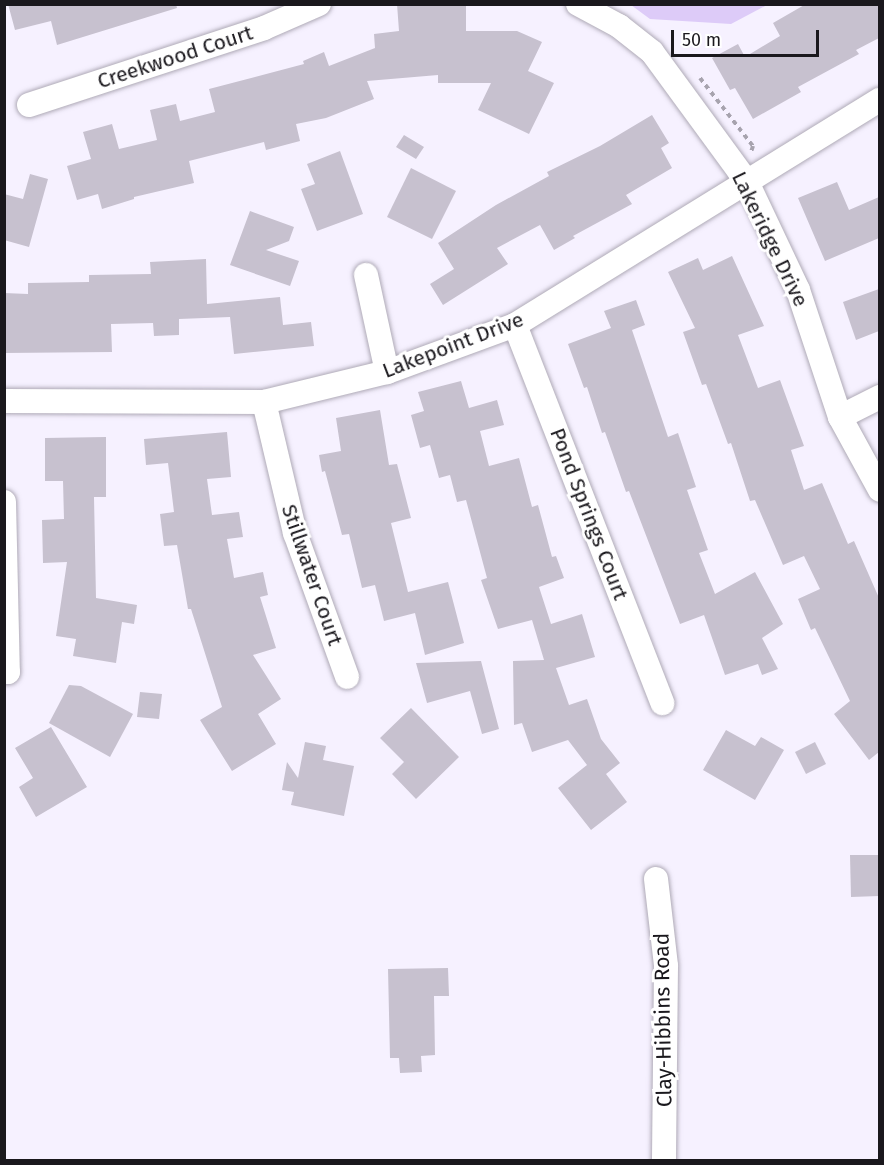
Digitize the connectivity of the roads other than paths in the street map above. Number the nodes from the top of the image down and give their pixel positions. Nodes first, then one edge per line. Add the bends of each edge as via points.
1 (320, 4) edge
2 (578, 4) edge
3 (879, 100) edge
4 (29, 105) dead end
5 (747, 182) junction
6 (366, 275) dead end
7 (515, 325) junction
8 (387, 372) junction
9 (879, 397) edge
10 (4, 401) edge
11 (264, 402) junction
12 (840, 417) junction
13 (879, 490) edge
14 (4, 502) edge
15 (4, 672) edge
16 (347, 677) dead end
17 (662, 703) dead end
18 (656, 879) dead end
19 (663, 1161) edge

1 - 4 street, Creekwood Court via 264,28
2 - 5 street, Lakeridge Drive via 619,26 652,52
3 - 5 street, Lakepoint Drive
5 - 7 street, Lakepoint Drive
5 - 12 street, Lakeridge Drive via 798,290
6 - 8 street
7 - 8 street, Lakepoint Drive
7 - 17 street, Pond Springs Court
8 - 11 street, Lakepoint Drive
9 - 12 street
10 - 11 street, Lakepoint Drive
11 - 16 street, Stillwater Court via 295,533
12 - 13 street, Lakeridge Drive
14 - 15 street via 8,672
18 - 19 street, Clay-Hibbins Road via 666,966

